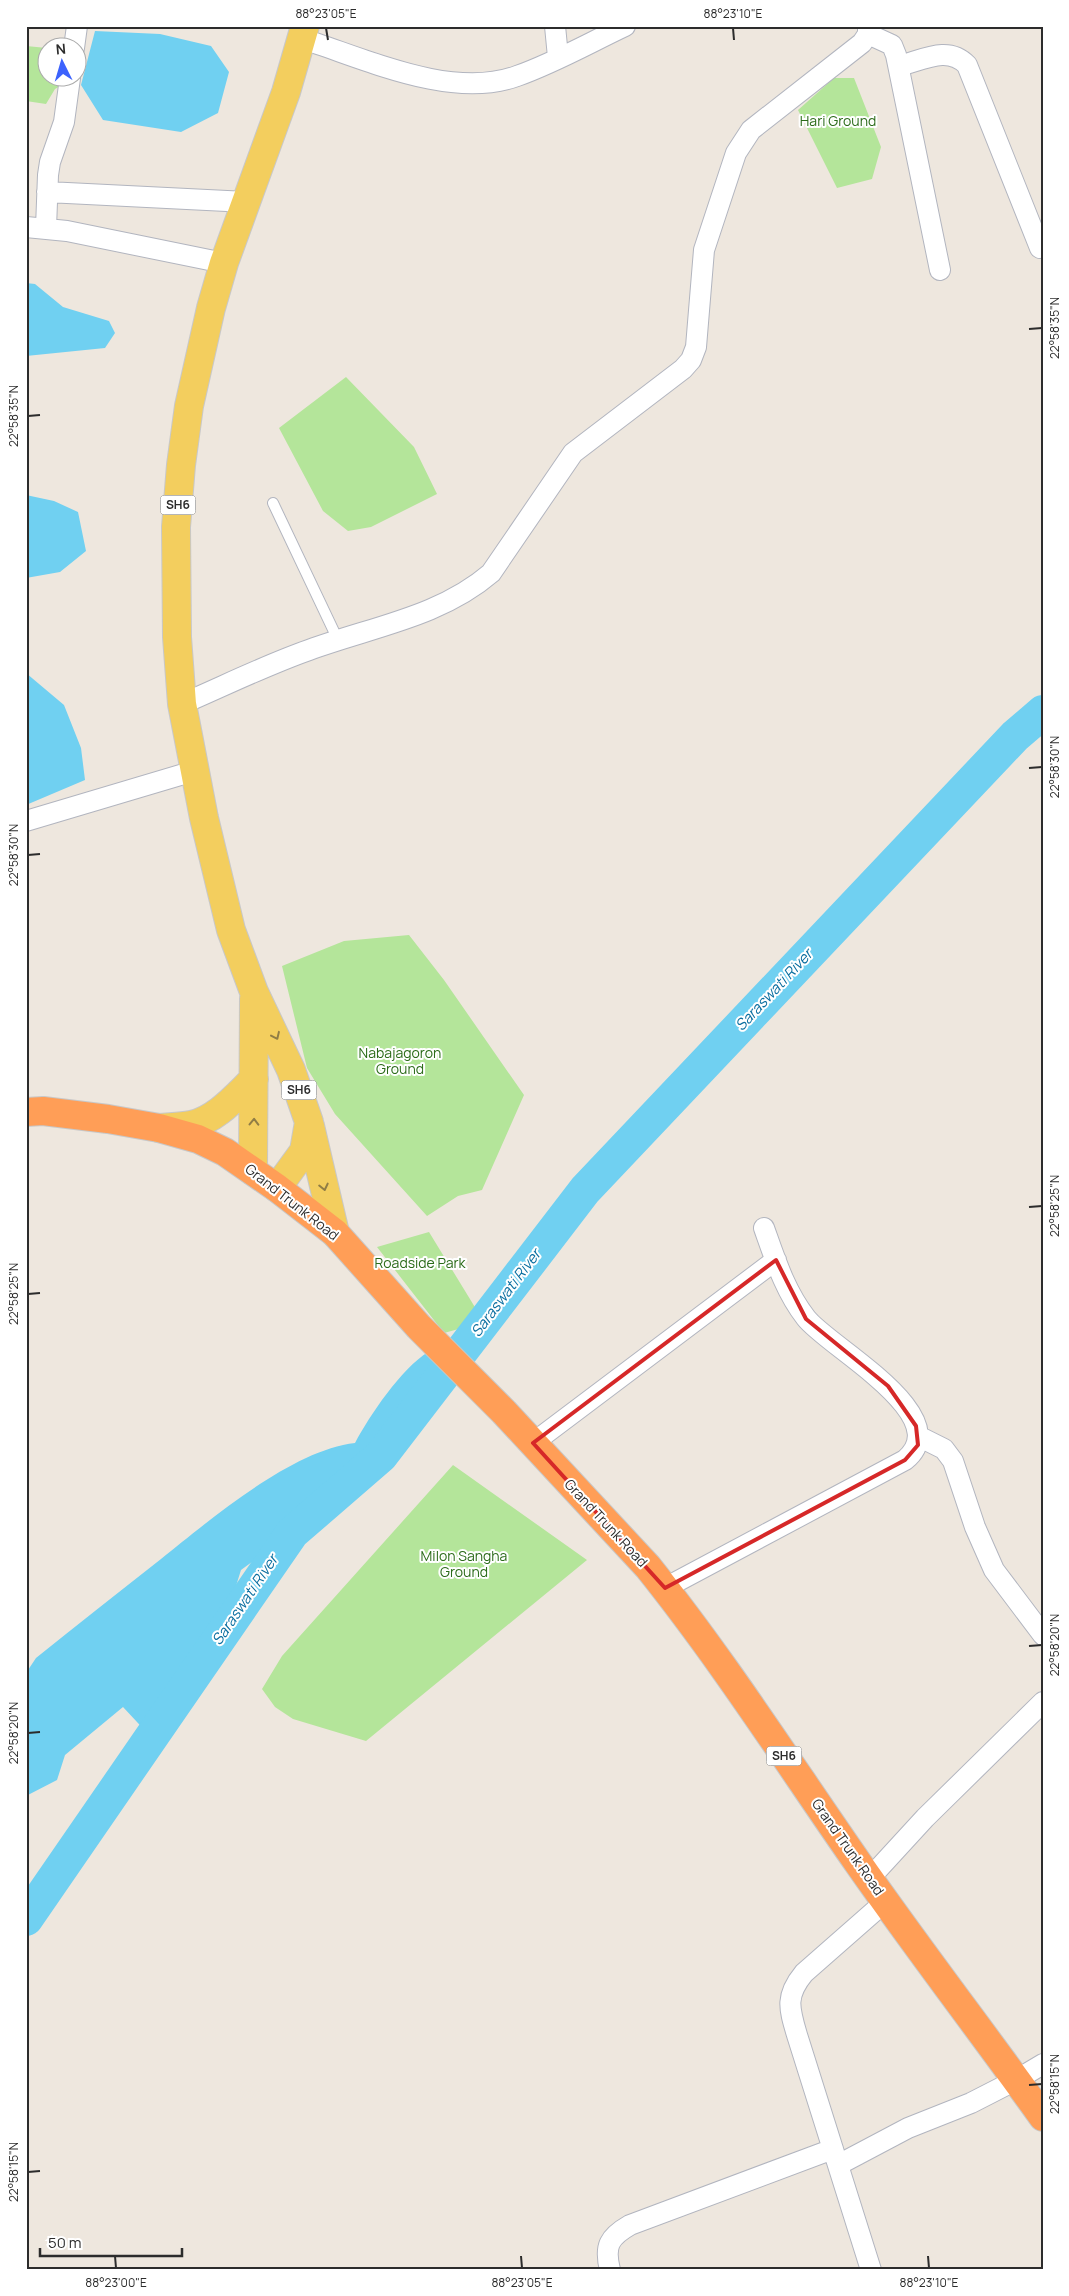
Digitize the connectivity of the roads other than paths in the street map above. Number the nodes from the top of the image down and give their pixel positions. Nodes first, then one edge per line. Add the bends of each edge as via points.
1 (555, 26) edge
2 (625, 26) edge
3 (868, 30) edge
4 (304, 32) edge
5 (558, 57) junction
6 (899, 66) junction
7 (69, 88) edge
8 (47, 192) junction
9 (247, 202) junction
10 (36, 228) edge
11 (1040, 248) dead end
12 (224, 263) junction
13 (940, 270) dead end
14 (273, 503) dead end
15 (338, 640) junction
16 (182, 704) junction
17 (194, 771) junction
18 (26, 821) edge
19 (254, 992) junction
20 (254, 1079) junction
21 (26, 1112) edge
22 (309, 1122) junction
23 (159, 1128) junction
24 (253, 1171) junction
25 (277, 1188) junction
26 (764, 1228) dead end
27 (335, 1233) junction
28 (776, 1260) junction
29 (918, 1436) junction
30 (533, 1443) junction
31 (665, 1588) junction
32 (1043, 1636) edge
33 (1043, 1702) edge
34 (869, 1879) junction
35 (886, 1901) junction
36 (1043, 2064) edge
37 (1016, 2080) junction
38 (1043, 2118) edge
39 (836, 2157) junction
40 (610, 2270) edge
41 (871, 2270) edge

1 - 5 street
2 - 5 street
3 - 6 street via 892,45
3 - 15 street via 856,48 752,130 736,152 704,250 696,347 691,360 573,453 492,573 475,588 429,611
4 - 5 street via 416,76 464,83 516,76
4 - 9 main road, SH6
6 - 11 street via 944,54 953,54 967,65
6 - 13 street
7 - 8 street via 64,122 50,162
8 - 9 street
8 - 10 street
9 - 12 main road, SH6
10 - 12 street
12 - 16 main road, SH6 via 191,397 181,465 175,586
14 - 15 lane
15 - 16 street
16 - 17 main road, SH6
17 - 18 street
17 - 19 main road, SH6 via 231,930
19 - 20 main road, SH6
19 -> 22 main road, SH6 via 291,1070
20 - 23 main road via 208,1118 192,1125
24 -> 20 main road, SH6
21 - 23 highway, Grand Trunk Road via 43,1111
22 - 25 main road, SH6 via 304,1151
22 -> 27 main road
23 - 24 highway, Grand Trunk Road via 198,1139
24 - 25 highway, Grand Trunk Road / SH6
25 - 27 highway, Grand Trunk Road / SH6
26 - 28 street
27 - 30 highway, Grand Trunk Road / SH6 via 419,1327
28 - 29 street via 783,1281 806,1319 888,1386 916,1426
28 - 30 street
29 - 31 street via 918,1445 905,1460
29 - 32 street via 944,1449 953,1461 975,1527 994,1570
30 - 31 highway, Grand Trunk Road / SH6
31 - 34 highway, Grand Trunk Road / SH6 via 713,1652
33 - 34 street via 925,1818
34 - 35 highway, Grand Trunk Road / SH6
35 - 37 highway, Grand Trunk Road / SH6
35 - 39 street via 804,1973 793,1986 790,2001 791,2015
36 - 37 street
37 - 38 highway, Grand Trunk Road / SH6
37 - 39 street via 971,2103
39 - 40 street via 630,2225 614,2234 608,2245
39 - 41 street

